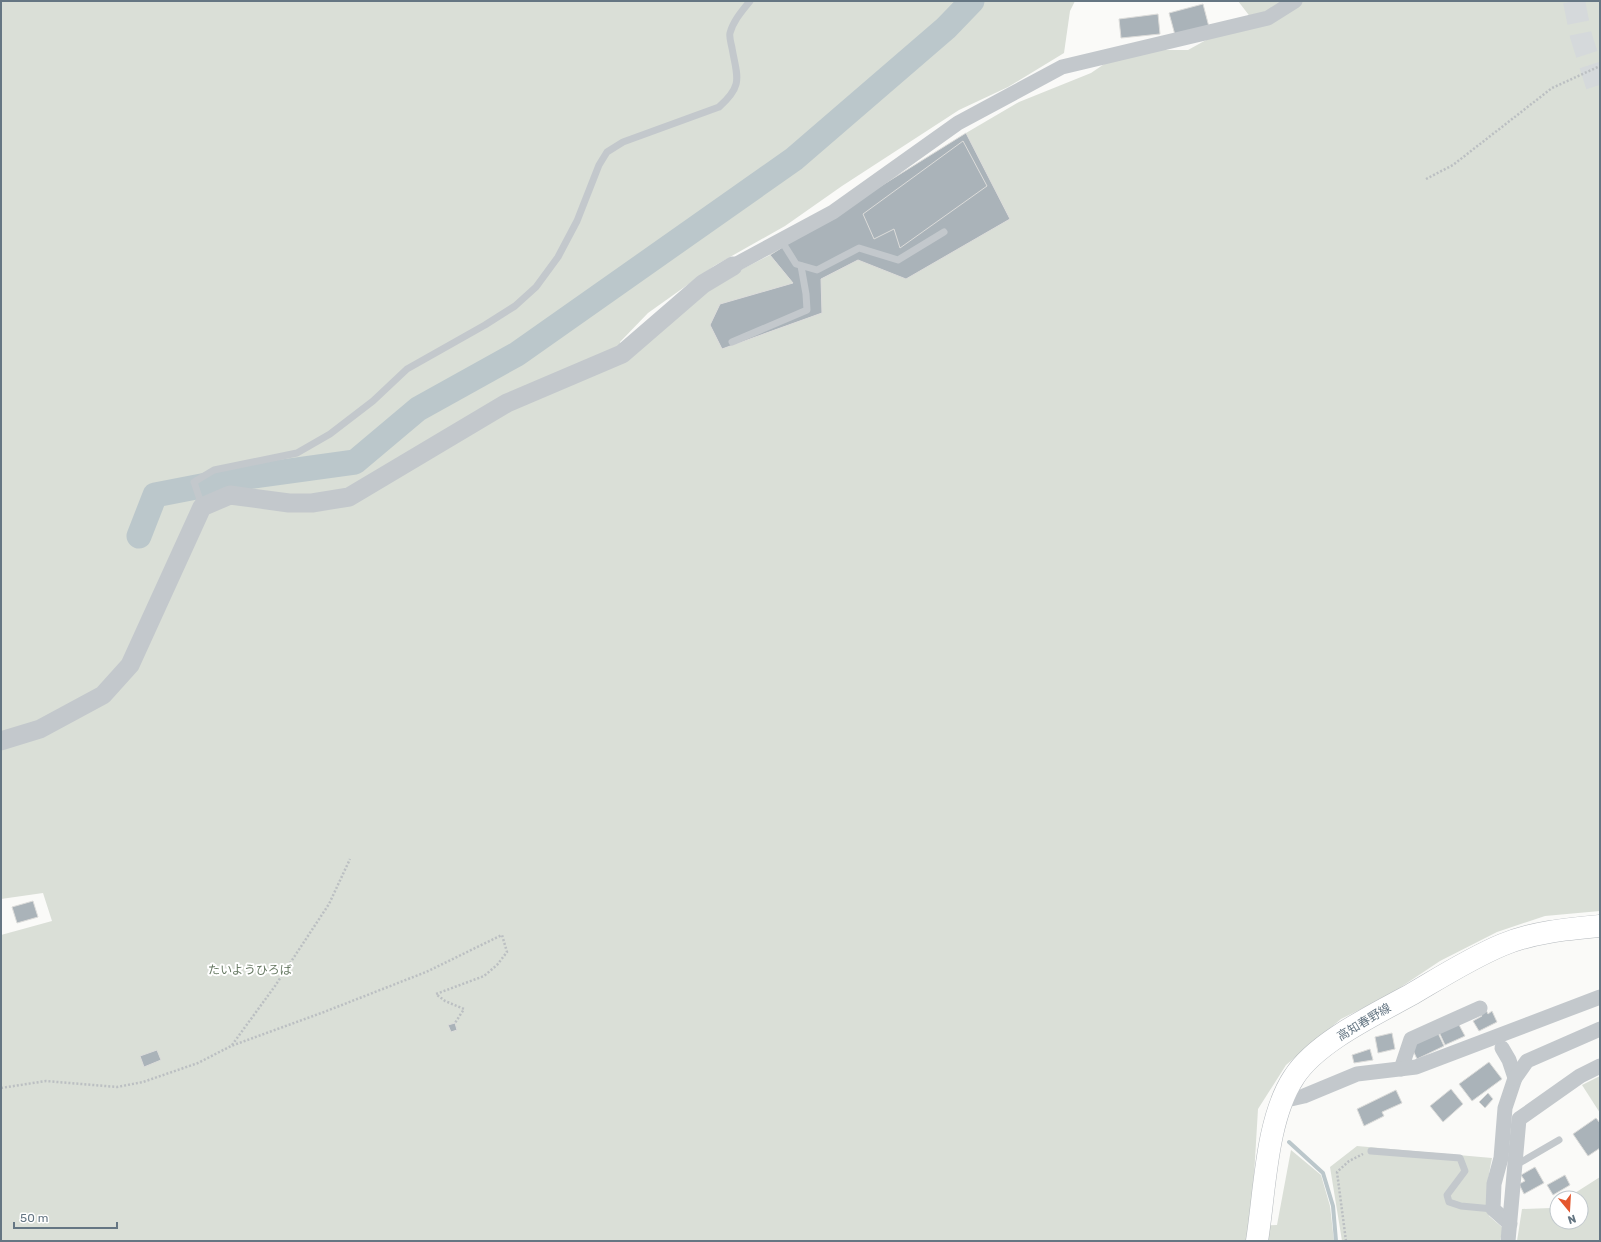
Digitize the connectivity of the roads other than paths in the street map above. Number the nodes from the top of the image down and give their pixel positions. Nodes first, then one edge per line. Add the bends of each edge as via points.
1 (750, 1) edge
2 (1295, 1) edge
3 (944, 232) dead end
4 (781, 240) junction
5 (733, 266) joint
6 (801, 266) junction
7 (732, 342) dead end
8 (202, 507) junction
9 (1, 741) edge
10 (1600, 926) edge
11 (1600, 997) edge
12 (1480, 1008) dead end
13 (1600, 1029) edge
14 (1502, 1048) dead end
15 (1600, 1066) edge
16 (1401, 1069) junction
17 (1515, 1078) junction
18 (1282, 1101) junction
19 (1558, 1140) dead end
20 (1371, 1151) road end
21 (1515, 1166) junction
22 (1493, 1209) junction
23 (1510, 1224) junction
24 (1257, 1241) edge
25 (1508, 1241) edge

1 - 8 lane via 729,34 737,78 737,86 732,96 719,107 623,142 607,152 599,165 577,221 558,257 536,287 515,306 408,370 330,434 297,453 214,470 194,482
2 - 4 street via 1268,18 1062,68 958,123 833,212
3 - 6 lane via 898,260 859,248 817,270
4 - 5 street
4 - 6 lane via 796,264
5 - 8 street via 703,284 622,354 507,403 349,497 312,503 289,503 230,494
6 - 7 lane via 807,310
8 - 9 street via 130,665 103,695 40,729
10 - 18 main road, 高知春野線 via 1531,935 1503,944 1472,959 1362,1022 1314,1054 1294,1076
11 - 16 street via 1416,1067
12 - 16 street via 1411,1039
13 - 17 street via 1527,1061
14 - 17 street
15 - 21 street via 1580,1076 1519,1119
16 - 18 street via 1357,1074 1304,1096
17 - 22 street via 1505,1108
18 - 24 main road, 高知春野線 via 1268,1163
19 - 21 lane
20 - 22 lane via 1460,1158 1465,1171 1447,1195 1449,1202 1461,1206
21 - 23 street
22 - 23 street
23 - 25 street

